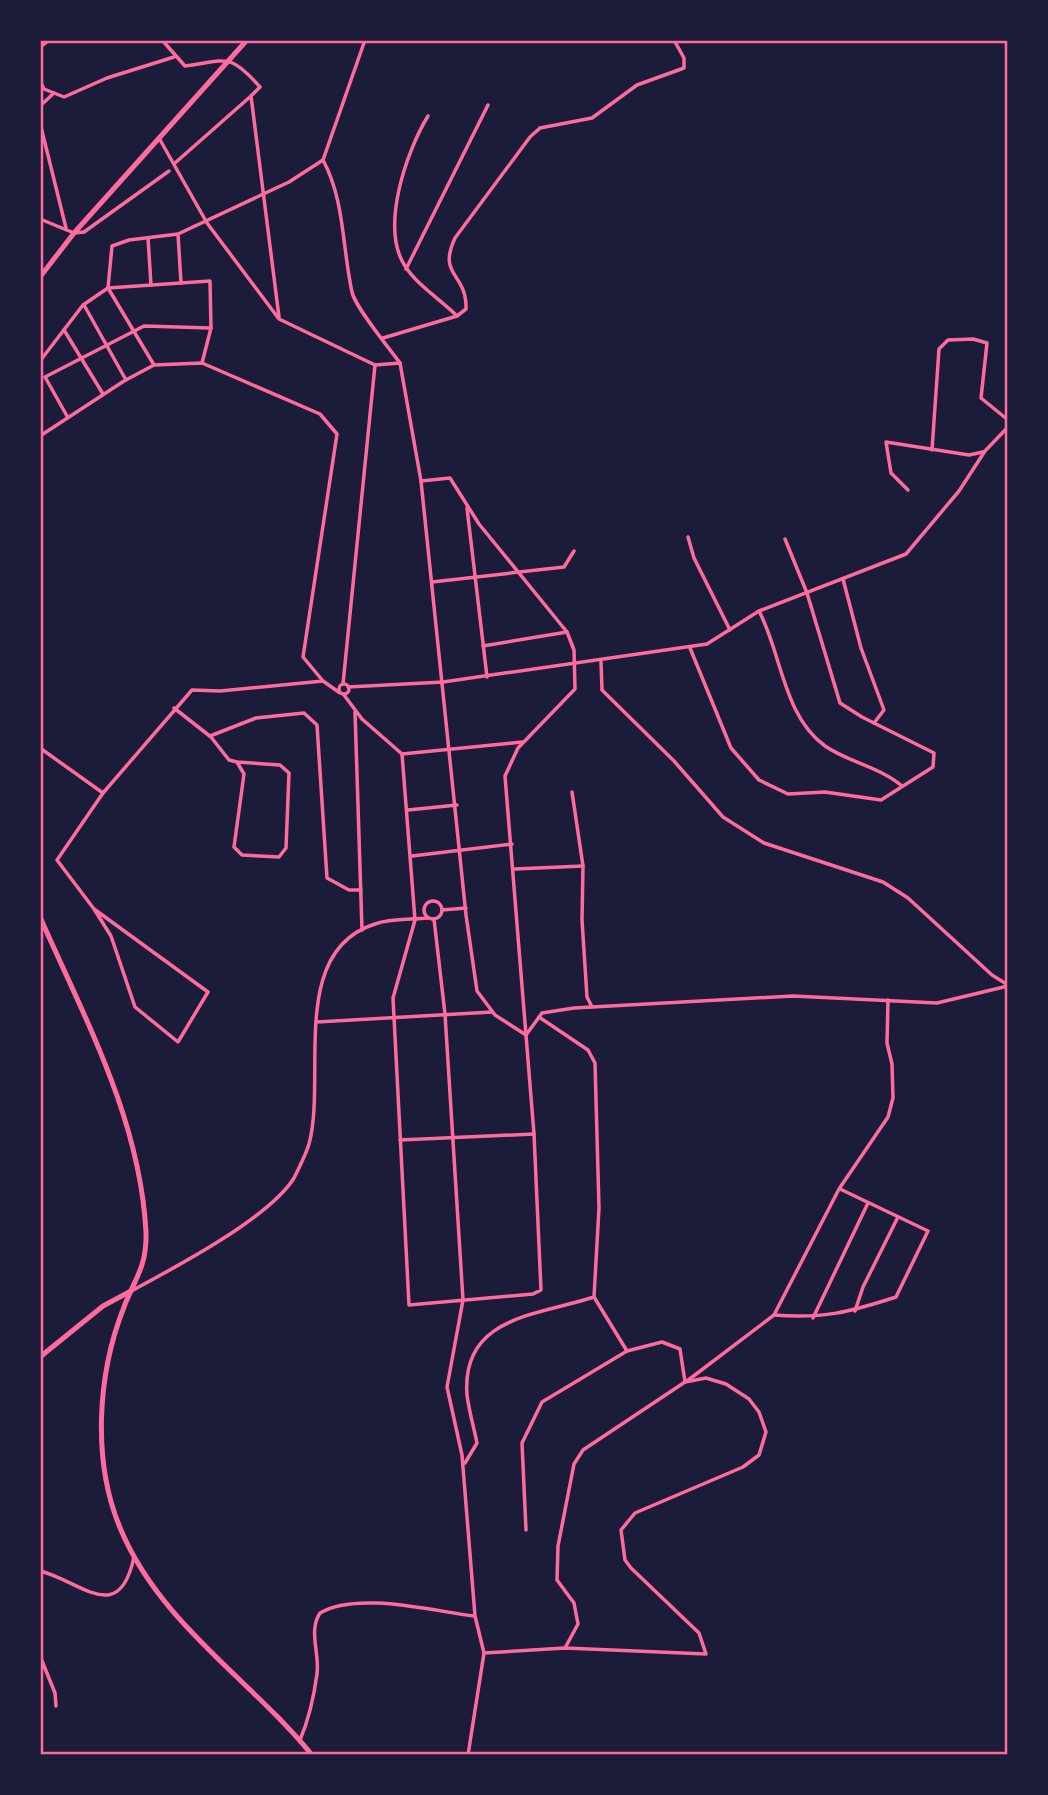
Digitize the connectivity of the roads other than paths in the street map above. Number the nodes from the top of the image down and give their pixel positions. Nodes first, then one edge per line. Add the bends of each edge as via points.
1 (49, 40) edge
2 (162, 40) edge
3 (247, 40) edge
4 (365, 40) edge
5 (674, 40) edge
6 (40, 47) edge
7 (174, 57) junction
8 (227, 60) junction
9 (40, 81) edge
10 (54, 93) junction
11 (251, 96) junction
12 (488, 105) dead end
13 (40, 106) edge
14 (428, 116) dead end
15 (40, 123) edge
16 (159, 138) junction
17 (323, 160) junction
18 (174, 164) junction
19 (169, 171) dead end
20 (264, 193) junction
21 (40, 219) edge
22 (206, 220) junction
23 (66, 228) junction
24 (74, 233) junction
25 (178, 234) junction
26 (148, 237) junction
27 (407, 269) junction
28 (40, 277) edge
29 (181, 283) junction
30 (151, 285) junction
31 (108, 288) junction
32 (83, 305) junction
33 (457, 316) junction
34 (279, 319) junction
35 (211, 328) junction
36 (64, 330) junction
37 (133, 330) junction
38 (383, 338) junction
39 (106, 344) junction
40 (81, 358) junction
41 (40, 360) edge
42 (202, 363) junction
43 (400, 363) junction
44 (154, 365) junction
45 (375, 365) junction
46 (126, 380) junction
47 (103, 394) junction
48 (67, 416) junction
49 (1008, 420) edge
50 (1008, 427) edge
51 (40, 436) edge
52 (932, 450) junction
53 (985, 452) junction
54 (421, 481) junction
55 (908, 490) dead end
56 (467, 505) junction
57 (688, 537) dead end
58 (785, 539) dead end
59 (574, 551) dead end
60 (518, 572) junction
61 (476, 577) junction
62 (843, 579) junction
63 (432, 582) junction
64 (807, 593) junction
65 (760, 611) junction
66 (730, 630) junction
67 (567, 632) junction
68 (483, 646) junction
69 (690, 648) junction
70 (601, 662) junction
71 (574, 665) junction
72 (487, 677) junction
73 (323, 681) junction
74 (443, 682) junction
75 (343, 684) junction
76 (348, 687) junction
77 (342, 694) junction
78 (174, 708) junction
79 (355, 710) junction
80 (874, 723) junction
81 (210, 736) junction
82 (522, 742) junction
83 (40, 748) edge
84 (449, 750) junction
85 (402, 754) junction
86 (237, 762) junction
87 (903, 786) junction
88 (572, 792) dead end
89 (103, 793) junction
90 (457, 805) junction
91 (408, 810) junction
92 (512, 844) junction
93 (462, 850) junction
94 (412, 856) junction
95 (583, 866) junction
96 (515, 869) junction
97 (361, 890) junction
98 (466, 908) junction
99 (94, 909) junction
100 (442, 910) junction
101 (40, 917) edge
102 (428, 918) junction
103 (434, 919) junction
104 (415, 920) junction
105 (362, 930) junction
106 (1008, 985) edge
107 (888, 1000) junction
108 (592, 1007) junction
109 (492, 1012) junction
110 (445, 1014) junction
111 (393, 1017) junction
112 (539, 1017) junction
113 (317, 1022) junction
114 (526, 1035) junction
115 (534, 1134) junction
116 (453, 1137) junction
117 (400, 1140) junction
118 (839, 1189) junction
119 (869, 1203) junction
120 (898, 1217) junction
121 (132, 1290) junction
122 (594, 1297) junction
123 (463, 1300) junction
124 (855, 1311) junction
125 (775, 1315) junction
126 (813, 1318) junction
127 (627, 1351) junction
128 (40, 1356) edge
129 (685, 1382) junction
130 (464, 1465) junction
131 (526, 1530) dead end
132 (134, 1557) junction
133 (40, 1571) edge
134 (475, 1616) junction
135 (565, 1648) junction
136 (484, 1653) junction
137 (40, 1656) edge
138 (56, 1706) dead end
139 (300, 1740) junction
140 (312, 1755) edge
141 (468, 1755) edge

1 - 6 street
2 - 7 street
3 - 8 main road
4 - 17 street
5 - 33 street via 684,68 637,85 592,118 540,128 530,137 455,238 448,255 447,263 467,298 466,309
7 - 8 street via 185,66
7 - 10 street via 64,97
8 - 11 street via 239,63 260,87
8 - 16 main road
9 - 10 street
10 - 13 street
11 - 18 street
11 - 20 street
12 - 27 street
14 - 27 street via 417,133 401,184 393,234
15 - 23 street
16 - 18 street
16 - 24 main road
17 - 20 street
17 - 38 street via 333,180 352,295
18 - 22 street
19 - 24 street via 96,226
20 - 22 street
20 - 34 street
21 - 23 street
22 - 25 street
22 - 34 street
23 - 24 street
24 - 28 main road
25 - 26 street
25 - 29 street
26 - 30 street
26 - 31 street via 112,246
27 - 33 street
29 - 30 street
29 - 35 street via 210,281
30 - 31 street
31 - 32 street
31 - 37 street
32 - 36 street
32 - 39 street
33 - 38 street
34 - 45 street
35 - 37 street via 144,326
35 - 42 street
36 - 40 street
36 - 41 street
37 - 39 street
37 - 44 street
38 - 43 street
39 - 40 street
39 - 46 street
40 - 47 street
40 - 48 street via 45,377
42 - 44 street
42 - 73 street via 320,414 337,434 303,657
43 - 45 street
43 - 54 street
44 - 46 street
45 - 75 street
46 - 47 street
47 - 48 street
48 - 51 street
49 - 52 street via 981,398 987,343 948,340 939,349
50 - 53 street
52 - 53 street via 970,455
52 - 55 street via 886,442 891,473
53 - 62 street via 906,554
54 - 56 street via 450,478
54 - 63 street
56 - 60 street
56 - 61 street
57 - 66 street
58 - 64 street
59 - 60 street via 564,567
60 - 61 street
60 - 67 street
61 - 63 street
61 - 68 street
62 - 64 street
62 - 80 street via 884,710
63 - 74 street
64 - 65 street
64 - 80 street via 840,702
65 - 66 street
65 - 87 street via 772,635 794,711 811,733 825,746
66 - 69 street
67 - 68 street
67 - 71 street
68 - 72 street
69 - 70 street
69 - 87 street via 731,748 759,780 788,794 825,792 881,800
70 - 71 street
70 - 106 street via 602,690 723,817 764,844 883,882 908,898
71 - 72 street
71 - 82 street via 575,689
72 - 74 street
73 - 77 street
73 - 78 street via 192,690
74 - 76 street
74 - 84 street
75 - 76 street
75 - 77 street via 339,688
76 - 77 street
77 - 79 street
78 - 81 street
78 - 89 street
79 - 85 street
79 - 97 street
80 - 87 street via 934,753 933,767
81 - 86 street via 229,760
81 - 97 street via 256,718 304,713 317,725 327,878 349,890
82 - 84 street
82 - 92 street via 505,776
83 - 89 street
84 - 85 street
84 - 90 street
85 - 91 street
86 - 86 street via 244,774 234,847 242,855 279,857 286,848 289,773 280,765
88 - 95 street
89 - 99 street via 57,860
90 - 91 street
90 - 93 street
91 - 94 street
92 - 93 street
92 - 96 street
93 - 94 street
93 - 98 street
94 - 104 street
95 - 96 street
95 - 108 street via 587,997
96 - 114 street
97 - 105 street
98 - 100 street
98 - 109 street via 477,992
99 - 99 street via 208,992 178,1042 135,1007 111,936
100 - 102 street via 438,902 429,901 424,907
100 - 103 street
101 - 121 main road via 112,1080 130,1133 146,1234 141,1276
102 - 103 street
102 - 104 street
103 - 110 street
104 - 105 street via 376,923
104 - 111 street via 393,998
105 - 113 street via 351,935 331,958 318,992
106 - 107 street via 937,1003
107 - 108 street via 793,996
107 - 118 street via 893,1098 888,1117
108 - 112 street
109 - 110 street
109 - 114 street
110 - 111 street
110 - 116 street
111 - 113 street
111 - 117 street
112 - 114 street
112 - 122 street via 589,1050 595,1063 599,1208
113 - 121 street via 309,1144 293,1180 256,1216
114 - 115 street
115 - 116 street
115 - 123 street via 541,1290
116 - 117 street
116 - 123 street
117 - 123 street via 409,1305
118 - 119 street
118 - 125 street
119 - 120 street
119 - 126 street
120 - 124 street
120 - 124 street via 928,1231 896,1297
121 - 128 main road via 103,1306
121 - 132 main road via 106,1374 102,1430 110,1501
122 - 127 street
122 - 130 street via 513,1318 485,1337 469,1362 467,1395 477,1443
123 - 130 street via 447,1387
124 - 126 street
125 - 126 street
125 - 129 street
127 - 129 street via 662,1342 680,1349
127 - 131 street via 542,1402 522,1443
129 - 135 street via 583,1450 574,1464 558,1546 557,1580 574,1603 578,1624
129 - 135 street via 706,1378 726,1384 749,1399 766,1432 760,1455 743,1467 635,1513 621,1530 625,1560 631,1569 699,1633 706,1654
130 - 134 street
132 - 133 street via 128,1582 119,1591 104,1595 90,1594 58,1575
132 - 139 main road via 177,1616
134 - 136 street
134 - 139 street via 356,1604 320,1613 314,1629 317,1675
135 - 136 street
136 - 141 street
137 - 138 street
139 - 140 main road

